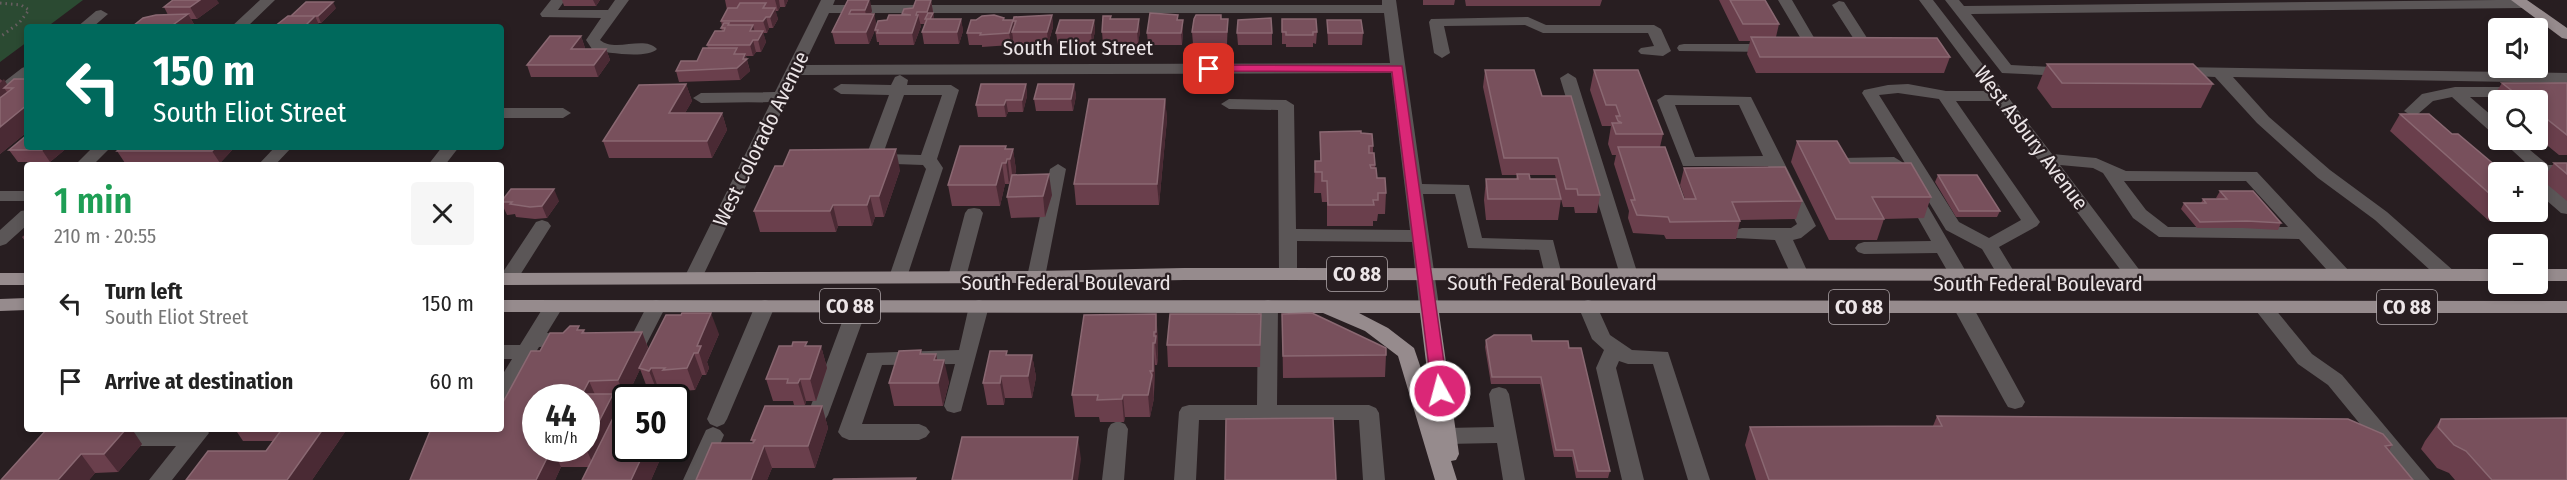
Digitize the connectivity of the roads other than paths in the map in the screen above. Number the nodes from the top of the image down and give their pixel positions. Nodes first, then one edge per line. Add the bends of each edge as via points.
1 (268, 0) edge
2 (558, 0) edge
3 (622, 0) edge
4 (1785, 0) edge
5 (1926, 0) edge
6 (2521, 2) edge
7 (826, 5) edge
8 (1389, 5) edge
9 (1839, 5) dead end
10 (1955, 5) edge
11 (101, 14) dead end
12 (612, 14) junction
13 (88, 24) edge
14 (241, 24) edge
15 (2567, 35) edge
16 (1841, 41) edge
17 (1933, 41) edge
18 (1957, 41) junction
19 (1684, 48) dead end
20 (650, 49) dead end
21 (1646, 51) dead end
22 (1442, 53) dead end
23 (1398, 68) junction
24 (795, 70) junction
25 (903, 70) junction
26 (2078, 71) edge
27 (2161, 72) edge
28 (24, 73) edge
29 (2220, 73) junction
30 (1568, 78) dead end
31 (2567, 78) edge
32 (841, 89) dead end
33 (897, 90) junction
34 (1, 91) edge
35 (24, 91) edge
36 (2455, 92) junction
37 (2567, 95) edge
38 (1945, 96) junction
39 (1998, 96) junction
40 (782, 97) junction
41 (701, 98) dead end
42 (1229, 104) dead end
43 (2412, 111) edge
44 (504, 113) edge
45 (562, 113) dead end
46 (2488, 121) edge
47 (100, 150) edge
48 (281, 150) edge
49 (448, 150) edge
50 (2518, 150) edge
51 (852, 159) edge
52 (873, 159) junction
53 (2046, 159) junction
54 (928, 160) junction
55 (1774, 161) junction
56 (86, 162) edge
57 (270, 162) edge
58 (438, 162) edge
59 (2528, 162) edge
60 (1840, 163) edge
61 (1058, 169) dead end
62 (2109, 169) junction
63 (2567, 170) edge
64 (2548, 175) edge
65 (2548, 186) edge
66 (1414, 189) junction
67 (0, 196) edge
68 (24, 196) edge
69 (2567, 209) edge
70 (974, 213) dead end
71 (24, 218) edge
72 (542, 226) dead end
73 (2304, 233) junction
74 (1742, 234) edge
75 (1782, 234) junction
76 (1287, 235) junction
77 (1420, 236) junction
78 (0, 240) edge
79 (1989, 245) junction
80 (1943, 247) junction
81 (1864, 248) dead end
82 (1288, 274) junction
83 (1425, 275) junction
84 (1553, 275) junction
85 (1629, 275) junction
86 (1800, 275) junction
87 (1959, 275) junction
88 (2007, 275) junction
89 (2488, 275) edge
90 (2548, 275) edge
91 (2567, 275) edge
92 (2136, 276) junction
93 (2343, 276) junction
94 (2448, 276) junction
95 (898, 277) junction
96 (957, 277) junction
97 (1036, 277) junction
98 (693, 278) junction
99 (0, 279) edge
100 (24, 279) edge
101 (505, 279) edge
102 (0, 304) edge
103 (24, 304) edge
104 (504, 306) edge
105 (656, 306) junction
106 (765, 306) junction
107 (858, 306) junction
108 (980, 306) junction
109 (1268, 306) junction
110 (1318, 306) junction
111 (1429, 306) junction
112 (1588, 306) junction
113 (553, 307) junction
114 (1963, 307) junction
115 (2263, 307) junction
116 (2567, 308) edge
117 (530, 346) junction
118 (1615, 348) junction
119 (504, 351) edge
120 (967, 357) junction
121 (504, 389) edge
122 (1499, 394) dead end
123 (2015, 402) dead end
124 (954, 406) dead end
125 (1267, 412) junction
126 (784, 416) edge
127 (1118, 429) dead end
128 (919, 432) dead end
129 (197, 434) edge
130 (1506, 435) junction
131 (1446, 436) junction
132 (93, 438) edge
133 (160, 480) edge
134 (694, 480) edge
135 (1113, 480) edge
136 (1185, 480) edge
137 (1374, 480) edge
138 (1446, 480) edge
139 (1452, 480) edge
140 (1514, 480) edge
141 (1633, 480) edge
142 (1699, 480) edge
143 (2419, 480) edge

1 - 14 street
2 - 12 street via 547,14
3 - 12 street
4 - 19 street via 1814,41 1773,48
5 - 18 street, West Asbury Avenue
6 - 10 street
6 - 15 main road
7 - 8 street
7 - 24 street, West Colorado Avenue
8 - 23 street
9 - 16 street via 1868,41
10 - 26 street via 2007,70
11 - 13 street
12 - 20 street via 593,40 597,46
17 - 18 street
18 - 39 street, West Asbury Avenue
21 - 22 street via 1663,51 1654,29 1543,29 1528,21 1436,22
23 - 25 street, South Eliot Street
23 - 66 street
24 - 25 street, South Eliot Street
24 - 40 street, West Colorado Avenue
25 - 33 street
27 - 29 street
28 - 34 street
29 - 31 street
29 - 94 street via 2263,120
30 - 85 street
32 - 33 street
33 - 52 street
33 - 54 street via 951,90
34 - 35 street
36 - 37 street
36 - 43 street via 2428,97
36 - 46 street
38 - 39 street
38 - 79 street via 2031,222
38 - 79 street via 1901,89 1870,93 1952,226
39 - 53 street, West Asbury Avenue
40 - 41 street
40 - 98 street, West Colorado Avenue
42 - 76 street via 1286,105
44 - 45 street
47 - 56 street
48 - 57 street
49 - 58 street
50 - 59 street
51 - 52 street
52 - 54 street
53 - 62 street via 2084,160
53 - 92 street, West Asbury Avenue
54 - 95 street via 935,168
55 - 55 street via 1745,100 1665,100 1689,162
55 - 75 street via 1807,226 1795,234
60 - 80 street via 1894,162
61 - 97 street
62 - 73 street via 2123,176 2251,176
62 - 73 street via 2147,222 2165,233
63 - 64 street
65 - 69 street
66 - 77 street
66 - 84 street via 1463,189 1474,243 1547,244
67 - 68 street
70 - 96 street
71 - 78 street
72 - 101 street
73 - 93 street
74 - 75 street
75 - 86 street
76 - 77 street
76 - 82 street
77 - 83 street
79 - 88 street
80 - 81 street
80 - 87 street
82 - 83 main road, South Federal Boulevard / CO 88
82 - 97 main road, South Federal Boulevard / CO 88
83 - 84 main road, South Federal Boulevard / CO 88
83 - 111 street
84 - 85 main road, South Federal Boulevard / CO 88
85 - 86 main road, South Federal Boulevard / CO 88
86 - 87 main road, South Federal Boulevard / CO 88
87 - 88 main road, South Federal Boulevard / CO 88
88 - 92 main road, South Federal Boulevard / CO 88
89 - 94 main road, South Federal Boulevard / CO 88
90 - 91 main road
92 - 93 main road, South Federal Boulevard / CO 88
93 - 94 main road, South Federal Boulevard / CO 88
95 - 96 main road, South Federal Boulevard / CO 88
95 - 98 main road, South Federal Boulevard / CO 88
96 - 97 main road, South Federal Boulevard / CO 88
98 - 101 main road, South Federal Boulevard / CO 88
99 - 100 main road
102 - 103 main road
104 - 113 main road, South Federal Boulevard / CO 88
105 - 106 main road, South Federal Boulevard / CO 88
105 - 113 main road, South Federal Boulevard / CO 88
105 - 117 street via 639,340
106 - 107 main road, South Federal Boulevard / CO 88
106 - 134 street
107 - 108 main road, South Federal Boulevard / CO 88
107 - 126 street via 818,416
108 - 109 main road, South Federal Boulevard / CO 88
108 - 120 street
109 - 110 main road, South Federal Boulevard / CO 88
109 - 125 street
110 - 111 main road, South Federal Boulevard / CO 88
110 - 138 main road via 1347,315 1394,340 1407,353
111 - 112 main road, South Federal Boulevard / CO 88
111 - 131 main road
112 - 114 main road, South Federal Boulevard / CO 88
112 - 118 street via 1602,339
113 - 117 street
114 - 115 main road, South Federal Boulevard / CO 88
114 - 123 street
115 - 116 main road, South Federal Boulevard / CO 88
115 - 143 street via 2305,359 2335,380
117 - 119 street
117 - 121 street
118 - 141 street via 1606,368
118 - 142 street via 1628,357 1661,357
120 - 124 street
120 - 128 street via 874,358 849,432
122 - 130 street
125 - 136 street via 1189,412
125 - 137 street via 1369,413
127 - 135 street
129 - 132 street
129 - 133 street
130 - 131 street
130 - 140 street
131 - 139 main road

